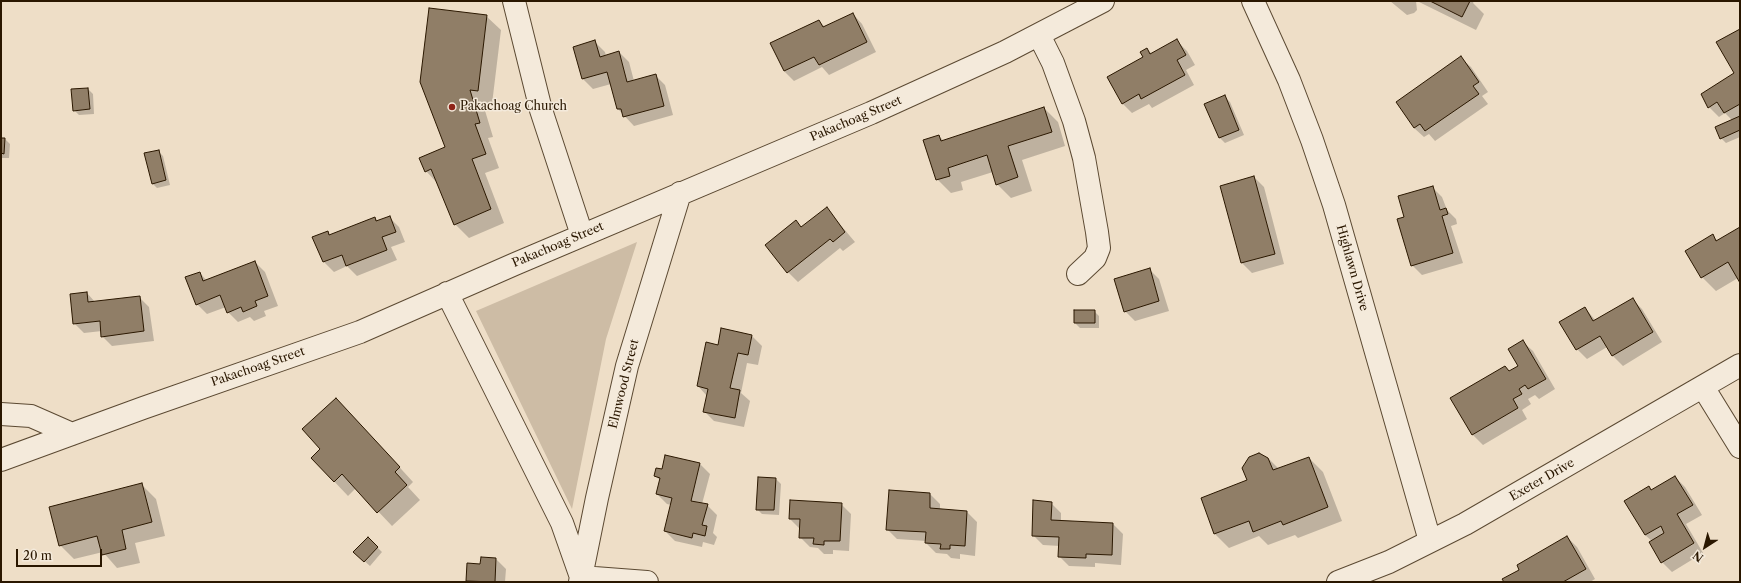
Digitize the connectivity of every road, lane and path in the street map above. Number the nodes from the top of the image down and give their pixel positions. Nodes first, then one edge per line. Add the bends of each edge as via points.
1 (514, 1) edge
2 (1103, 1) edge
3 (1253, 1) edge
4 (1039, 35) junction
5 (680, 193) junction
6 (582, 235) junction
7 (1078, 274) dead end
8 (447, 293) junction
9 (1740, 365) edge
10 (1703, 387) junction
11 (1, 414) edge
12 (72, 434) junction
13 (1740, 447) edge
14 (1, 460) edge
15 (1430, 541) junction
16 (580, 580) edge
17 (647, 582) edge
18 (1338, 582) edge

1 - 6 street via 541,110
2 - 4 street, Pakachoag Street
3 - 15 street, Highlawn Drive via 1289,80 1334,205
4 - 5 street, Pakachoag Street via 871,113
4 - 7 street via 1053,63 1074,121 1084,158 1097,232 1099,248 1095,258
5 - 6 street, Pakachoag Street
5 - 16 street, Elmwood Street via 627,366
6 - 8 street, Pakachoag Street
8 - 12 street, Pakachoag Street via 360,332
8 - 16 street via 562,523
9 - 10 street, Exeter Drive
10 - 13 street
10 - 15 street, Exeter Drive via 1465,524
11 - 12 street via 31,416
12 - 14 street, Pakachoag Street
15 - 18 street, Exeter Drive via 1390,562
16 - 17 street

